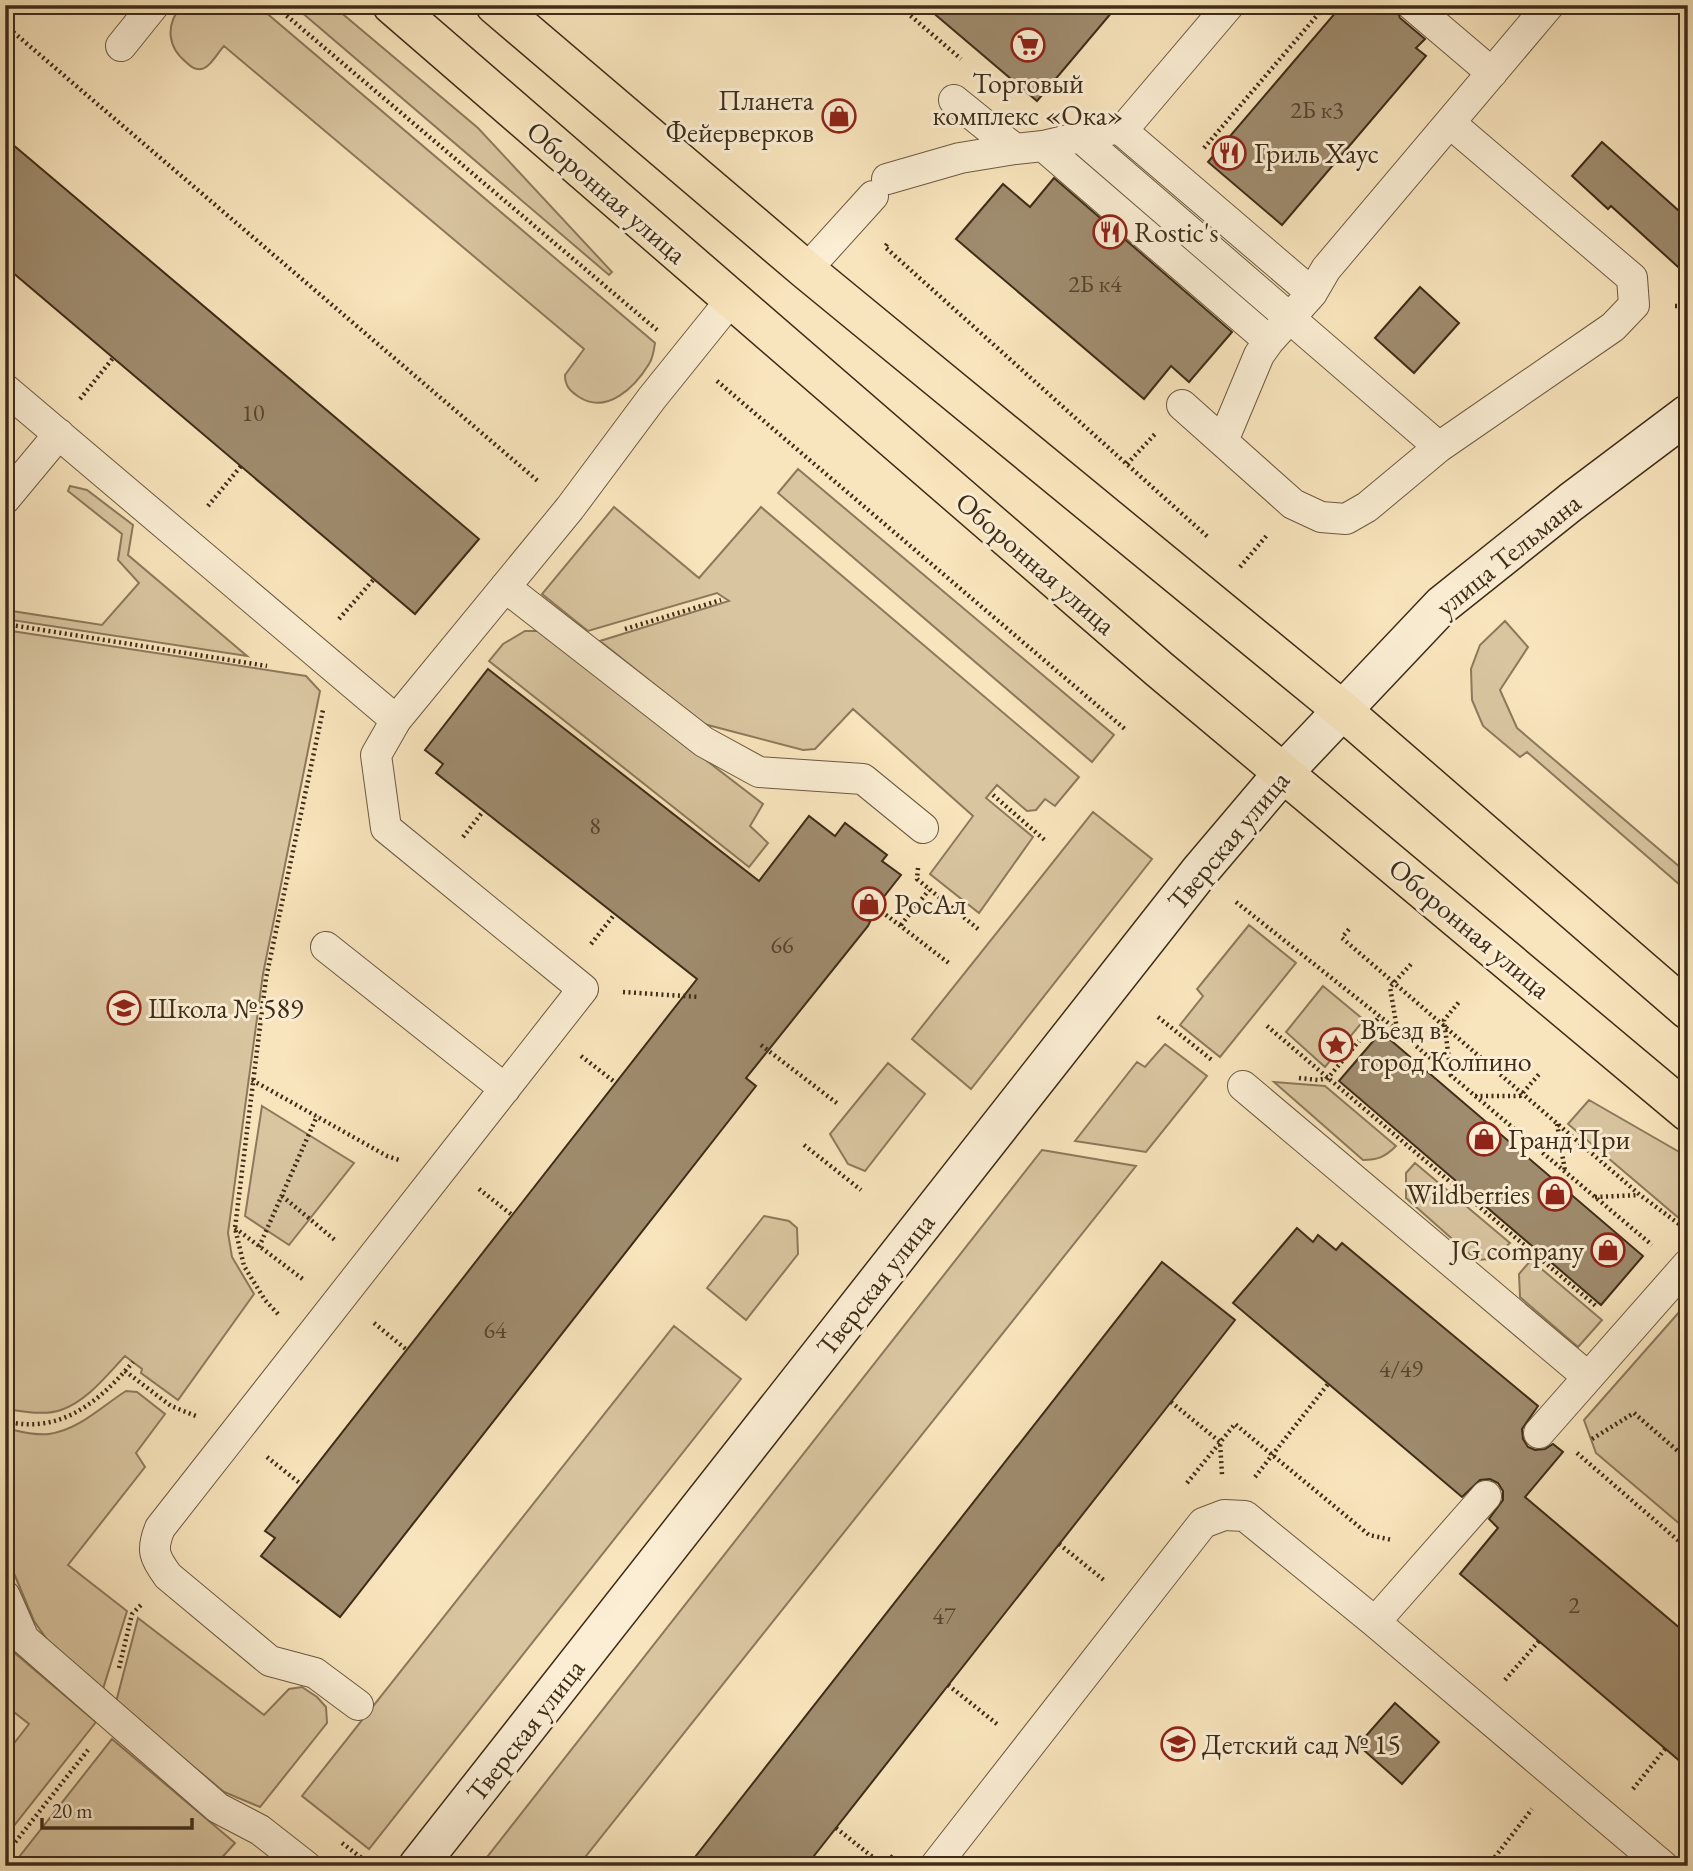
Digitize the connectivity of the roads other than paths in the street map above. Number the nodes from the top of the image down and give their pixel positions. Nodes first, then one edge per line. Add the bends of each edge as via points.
1 (154, 5) edge
2 (392, 5) edge
3 (495, 5) edge
4 (1229, 5) edge
5 (1412, 5) edge
6 (1549, 5) edge
7 (121, 46) dead end
8 (1492, 73) junction
9 (954, 100) dead end
10 (1450, 123) junction
11 (1123, 127) junction
12 (1080, 137) junction
13 (1029, 147) junction
14 (806, 270) junction
15 (1312, 293) junction
16 (732, 300) junction
17 (1291, 318) junction
18 (1269, 341) junction
19 (5, 389) edge
20 (1182, 405) dead end
21 (1688, 414) edge
22 (59, 433) junction
23 (1223, 441) junction
24 (1439, 447) junction
25 (5, 499) edge
26 (505, 587) junction
27 (1342, 710) junction
28 (396, 720) junction
29 (1283, 773) junction
30 (923, 828) road end
31 (326, 947) dead end
32 (1688, 1010) edge
33 (1243, 1086) road end
34 (505, 1088) junction
35 (1688, 1112) edge
36 (1685, 1267) edge
37 (1588, 1377) junction
38 (1539, 1433) dead end
39 (1486, 1496) dead end
40 (5, 1596) edge
41 (1375, 1622) junction
42 (358, 1705) dead end
43 (306, 1866) edge
44 (418, 1866) edge
45 (935, 1866) edge
46 (1662, 1866) edge

1 - 7 lane
2 - 16 main road, Оборонная улица
3 - 14 main road
4 - 11 lane
5 - 8 lane
6 - 8 lane
8 - 10 lane
9 - 13 lane
10 - 15 lane via 1326,269
10 - 24 lane via 1632,278 1634,305 1613,327
11 - 12 lane
11 - 15 lane
12 - 13 lane
12 - 17 lane
13 - 14 lane via 960,159 880,187
13 - 18 lane
14 - 27 main road
15 - 17 lane
16 - 26 lane
16 - 29 main road, Оборонная улица
17 - 18 lane
17 - 24 lane
18 - 23 lane
19 - 22 lane
20 - 23 lane
21 - 27 main road, улица Тельмана via 1442,605
22 - 25 lane
22 - 28 lane
23 - 24 lane via 1293,504 1321,517 1346,519
26 - 28 lane
26 - 30 lane via 704,742 759,772 863,779
27 - 29 main road, Тверская улица
27 - 32 main road
28 - 34 lane via 376,755 386,828 583,989
29 - 35 main road, Оборонная улица
29 - 44 main road, Тверская улица via 1144,941
31 - 34 lane
33 - 37 lane
34 - 42 lane via 160,1528 154,1543 156,1560 168,1576 270,1661 315,1673
36 - 37 lane
37 - 38 lane
39 - 41 lane
40 - 43 lane via 24,1639 218,1808 260,1830
41 - 45 lane via 1245,1516 1224,1514 1203,1523
41 - 46 lane

